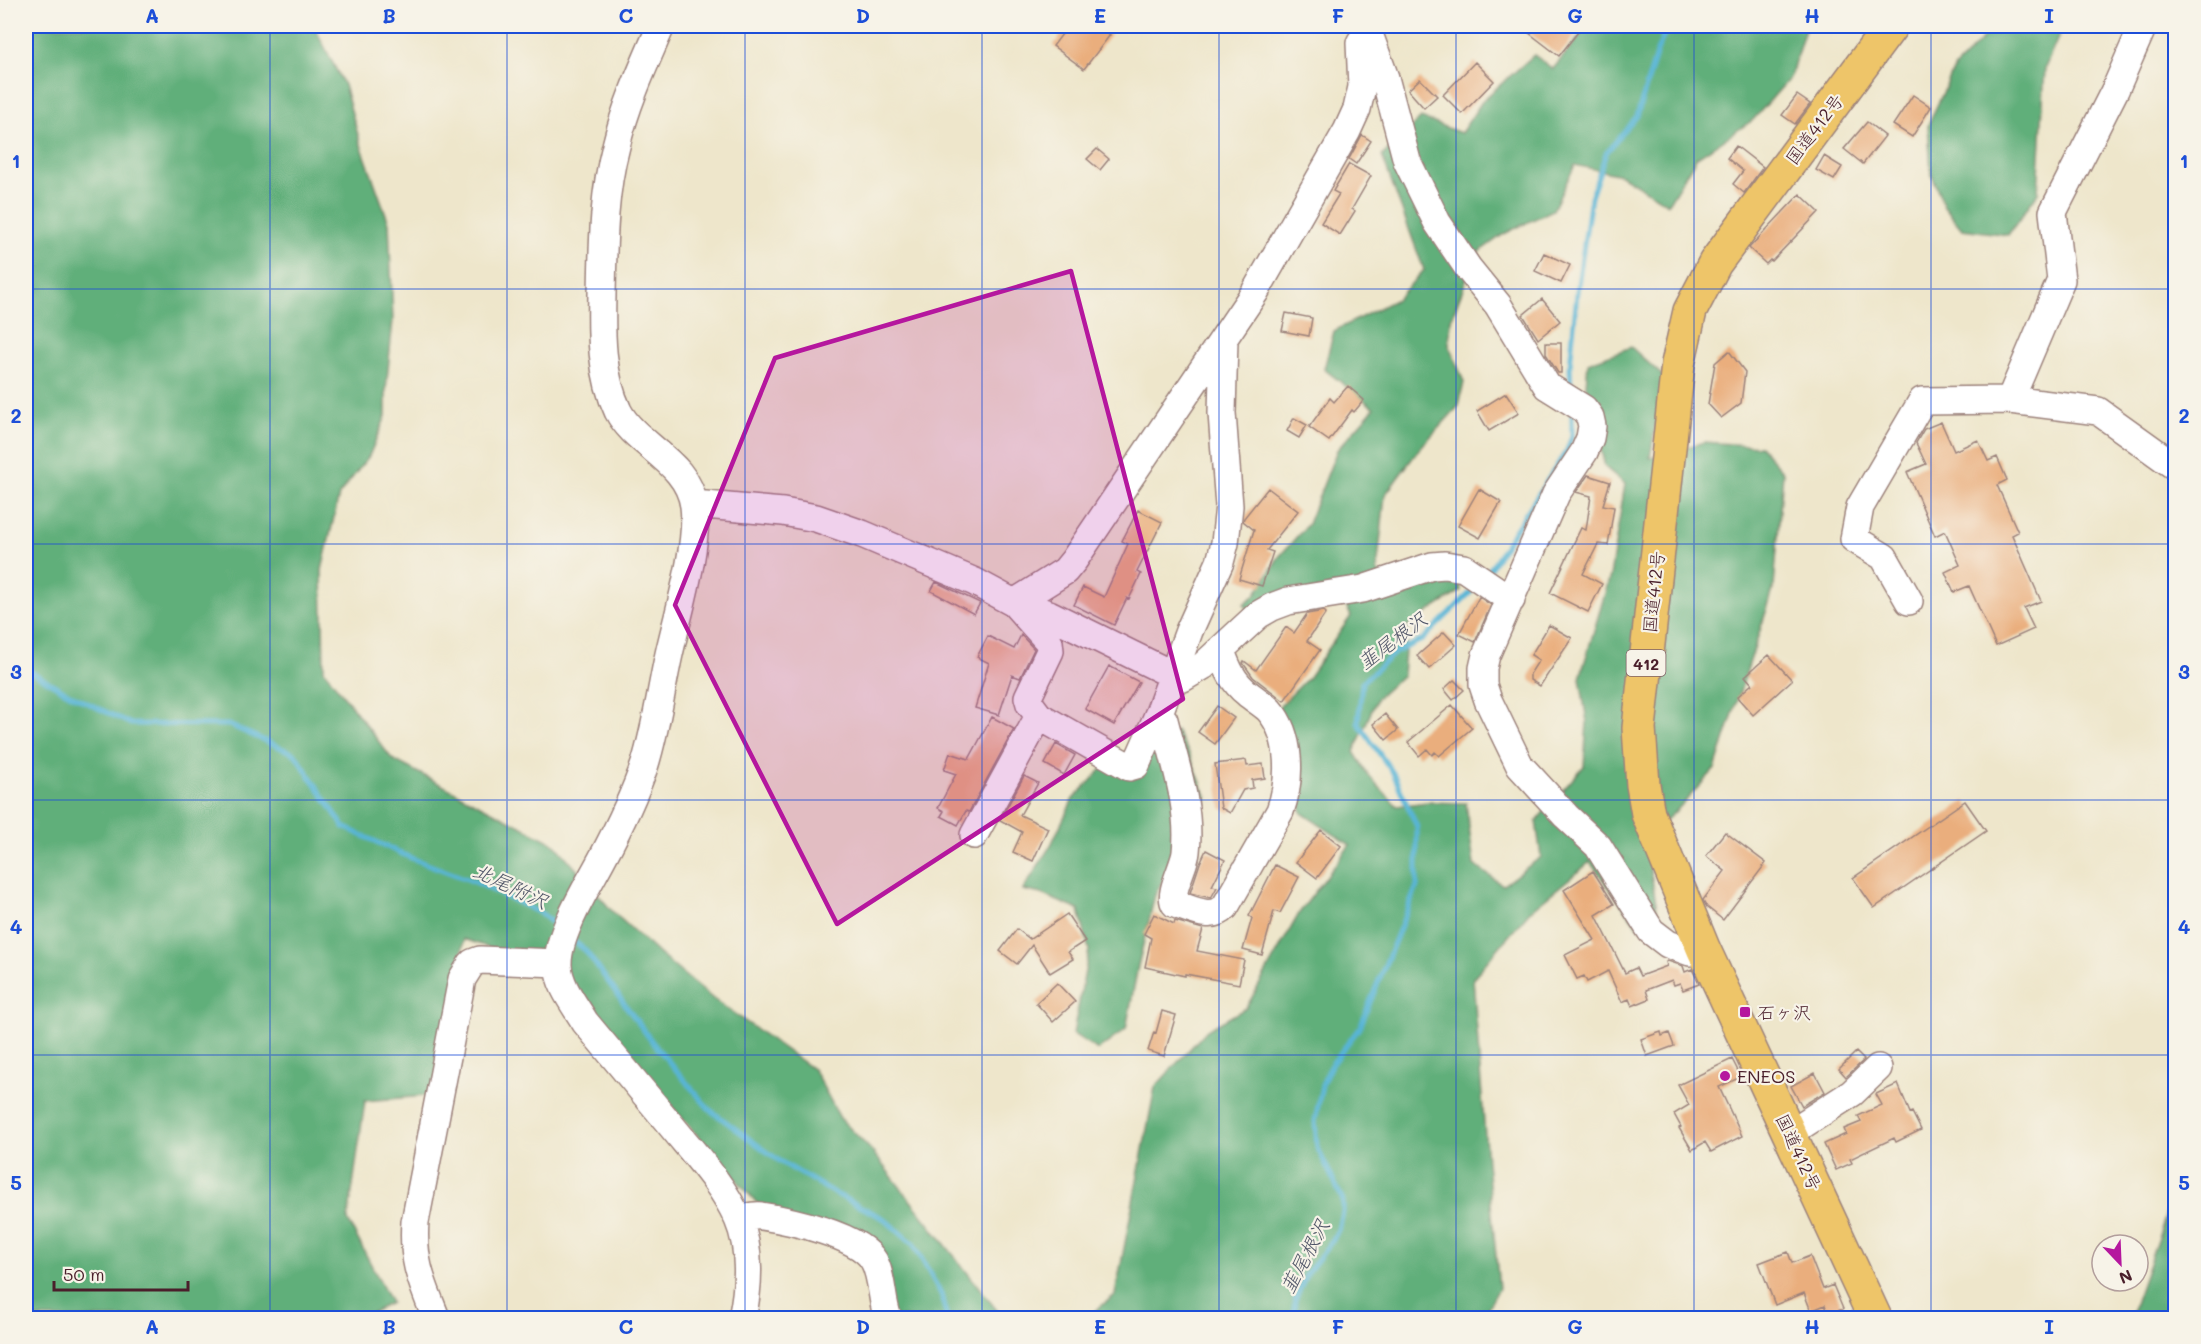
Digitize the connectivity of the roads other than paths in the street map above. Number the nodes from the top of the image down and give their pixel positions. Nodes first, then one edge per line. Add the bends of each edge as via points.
1 (661, 26) edge
2 (1891, 26) edge
3 (2143, 26) edge
4 (1372, 28) edge
5 (1224, 339) junction
6 (2010, 400) junction
7 (2175, 466) edge
8 (694, 504) junction
9 (1503, 594) junction
10 (1909, 601) dead end
11 (1014, 603) junction
12 (1221, 651) junction
13 (1173, 675) junction
14 (1159, 712) junction
15 (1039, 716) junction
16 (974, 835) dead end
17 (1703, 948) junction
18 (560, 953) junction
19 (1878, 1068) dead end
20 (1790, 1133) junction
21 (738, 1219) junction
22 (436, 1318) edge
23 (742, 1318) edge
24 (888, 1318) edge
25 (1875, 1318) edge

1 - 8 street via 615,147 604,218 601,332 604,363 619,412 674,467
2 - 17 highway, 国道412号 / 412 via 1715,263 1690,311 1678,364 1639,728 1648,814
3 - 6 street via 2053,212 2061,280
4 - 5 street via 1360,43 1362,87 1347,131
4 - 9 street via 1407,161 1437,222 1498,305 1547,386 1590,417 1590,438 1584,452 1556,494
5 - 11 street via 1074,560 1065,571
5 - 13 street via 1222,412 1229,506 1227,530 1220,562
6 - 7 street via 2098,411
6 - 10 street via 1922,401 1860,507 1854,539 1884,557
8 - 11 street via 816,518 904,551
8 - 18 street via 689,561 646,759 628,808 582,893
9 - 12 street via 1473,573 1455,566 1432,566 1363,589 1272,606
9 - 17 street via 1486,656 1483,685 1520,766 1598,846 1651,931 1668,944 1690,952
11 - 13 street via 1049,614
11 - 15 street via 1049,642 1050,651 1028,697
12 - 13 street via 1183,678
12 - 14 street via 1236,683 1273,715 1286,744 1287,765 1286,795 1280,812 1220,912 1208,914 1173,900 1184,864 1187,830 1182,790
13 - 14 street
14 - 15 street via 1136,765 1129,767
15 - 16 street
17 - 20 highway, 国道412号 / 412
18 - 21 street via 560,974 585,1023 712,1175
18 - 22 street via 480,960 472,963 462,979 415,1222 414,1257
19 - 20 street via 1852,1093
20 - 25 highway, 国道412号 / 412
21 - 23 street via 747,1268
21 - 24 street via 758,1216 822,1229 867,1251 878,1271

